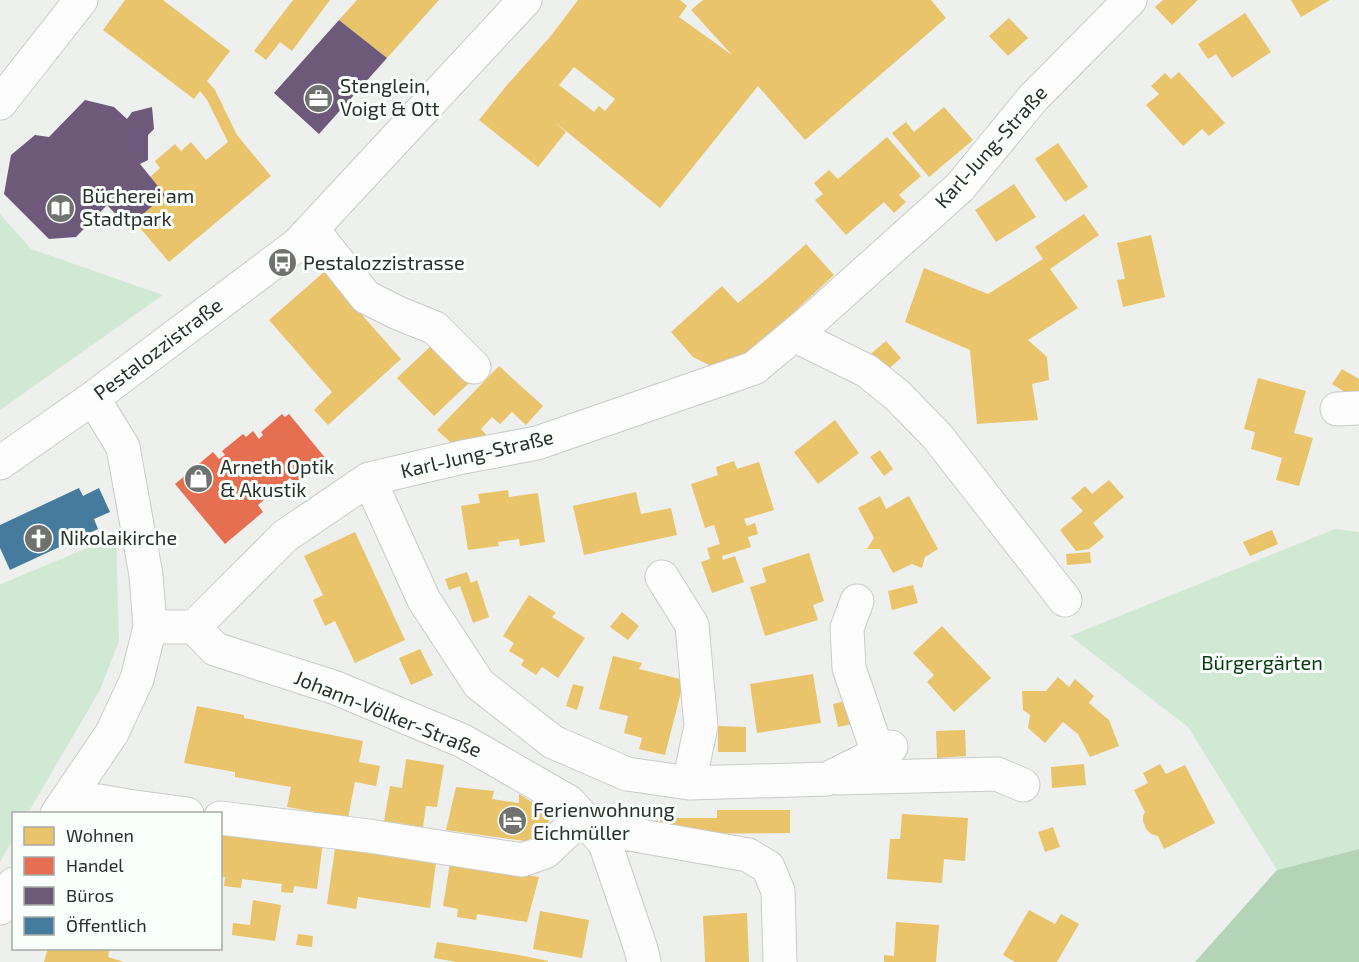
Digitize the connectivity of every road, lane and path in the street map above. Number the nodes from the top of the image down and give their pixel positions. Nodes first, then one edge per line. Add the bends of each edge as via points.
1 (81, 0) edge
2 (525, 0) edge
3 (1130, 0) edge
4 (0, 103) edge
5 (312, 229) junction
6 (794, 335) junction
7 (474, 367) dead end
8 (93, 398) junction
9 (0, 463) edge
10 (369, 478) junction
11 (662, 577) dead end
12 (1065, 600) dead end
13 (857, 601) dead end
14 (150, 627) junction
15 (194, 627) junction
16 (827, 779) junction
17 (689, 783) junction
18 (1023, 785) dead end
19 (58, 812) edge
20 (94, 812) edge
21 (179, 812) edge
22 (222, 818) edge
23 (583, 818) junction
24 (12, 887) edge
25 (0, 908) edge
26 (644, 962) edge
27 (780, 962) edge

1 - 4 street
2 - 5 street, Pestalozzistraße
3 - 6 street, Karl-Jung-Straße via 1033,98 960,187
5 - 7 street via 366,297 435,328
5 - 8 street, Pestalozzistraße via 298,244
6 - 10 street, Karl-Jung-Straße via 754,368 537,443
6 - 12 street via 867,371 897,394 938,436
8 - 9 street, Pestalozzistraße
8 - 14 street via 123,447 146,575
10 - 15 street, Karl-Jung-Straße via 285,536
10 - 17 street via 424,600 479,684 554,742 627,774
11 - 17 street via 692,625 701,726
13 - 16 street via 847,628 849,668 884,750
14 - 15 street
14 - 19 street via 137,679 112,733
15 - 23 street, Johann-Völker-Straße via 214,649 336,688 463,741 569,802
16 - 17 street
16 - 18 street via 997,774
20 - 21 street via 99,801
22 - 23 street via 522,860 545,852
23 - 26 street, Johann-Völker-Straße via 605,843
23 - 27 street, Johann-Völker-Straße via 624,833 747,855 768,867 778,891
24 - 25 street

